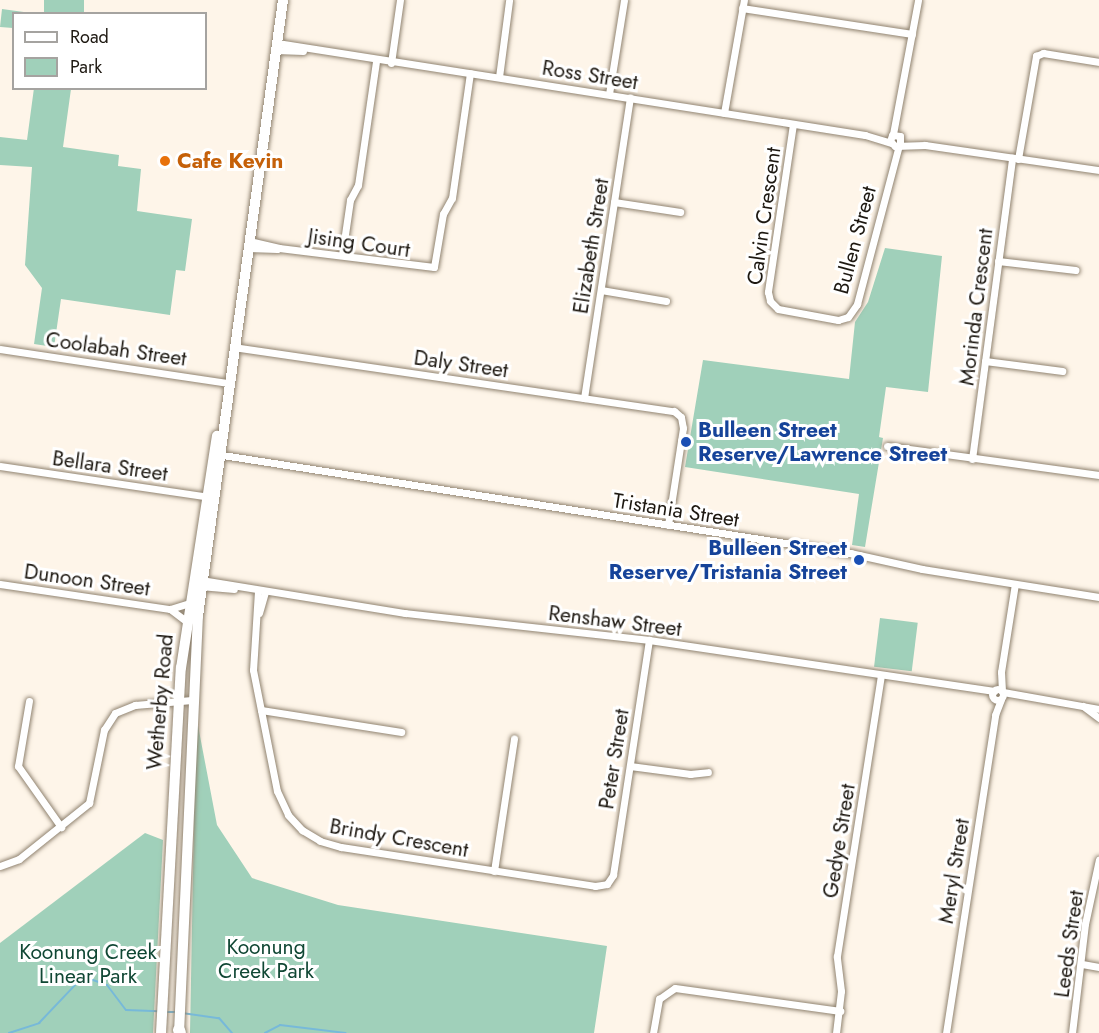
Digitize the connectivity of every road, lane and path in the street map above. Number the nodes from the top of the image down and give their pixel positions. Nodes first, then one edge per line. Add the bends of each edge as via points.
1 (284, 0) edge
2 (400, 0) edge
3 (624, 0) edge
4 (744, 0) edge
5 (918, 0) edge
6 (509, 1) edge
7 (742, 8) junction
8 (912, 34) junction
9 (277, 46) junction
10 (376, 61) junction
11 (1099, 62) edge
12 (391, 63) junction
13 (470, 74) junction
14 (499, 77) junction
15 (609, 94) junction
16 (630, 98) junction
17 (724, 113) junction
18 (793, 124) junction
19 (896, 140) junction
20 (1015, 159) junction
21 (1099, 170) edge
22 (614, 202) junction
23 (680, 212) dead end
24 (248, 244) junction
25 (342, 255) junction
26 (998, 261) junction
27 (1075, 270) dead end
28 (601, 290) junction
29 (666, 301) dead end
30 (848, 317) joint
31 (233, 347) junction
32 (0, 350) edge
33 (985, 361) junction
34 (1062, 371) dead end
35 (228, 383) junction
36 (584, 398) junction
37 (887, 446) dead end
38 (218, 456) junction
39 (972, 459) junction
40 (0, 466) edge
41 (1099, 475) edge
42 (211, 497) junction
43 (668, 525) junction
44 (193, 581) junction
45 (0, 584) edge
46 (204, 584) junction
47 (1015, 584) junction
48 (262, 591) junction
49 (1099, 597) edge
50 (190, 603) junction
51 (170, 609) junction
52 (187, 622) junction
53 (649, 640) junction
54 (881, 676) junction
55 (998, 694) junction
56 (192, 700) junction
57 (29, 701) dead end
58 (178, 701) junction
59 (1083, 706) junction
60 (1099, 709) edge
61 (261, 710) junction
62 (1099, 718) edge
63 (401, 732) dead end
64 (514, 738) dead end
65 (630, 766) junction
66 (708, 772) dead end
67 (62, 827) junction
68 (1099, 859) edge
69 (0, 866) edge
70 (494, 871) junction
71 (609, 882) joint
72 (1082, 964) junction
73 (1099, 967) edge
74 (840, 1011) junction
75 (161, 1031) edge
76 (179, 1032) edge
77 (653, 1033) edge
78 (836, 1033) edge
79 (946, 1033) edge
80 (1072, 1033) edge

1 - 9 main road, Wetherby Road
2 - 12 street
3 - 15 street
4 - 7 street
5 - 8 street, Bullen Street
6 - 14 street
7 - 8 street
7 - 17 street
8 - 19 street, Bullen Street
9 - 10 street, Ross Street
9 - 24 main road, Wetherby Road
10 - 12 street, Ross Street
10 - 25 street via 358,185 350,200
11 - 20 street, Morinda Crescent via 1043,53 1036,56
12 - 13 street, Ross Street
13 - 14 street, Ross Street
13 - 25 street, Jising Court via 452,198 443,214 434,267
14 - 15 street, Ross Street
15 - 16 street, Ross Street
16 - 17 street, Ross Street
16 - 22 street, Elizabeth Street
17 - 18 street, Ross Street
18 - 19 street, Ross Street
18 - 30 street, Calvin Crescent via 770,301 778,309 838,320
19 - 20 street, Ross Street
19 - 30 street, Bullen Street via 857,304
20 - 21 street, Ross Street
20 - 26 street, Morinda Crescent
22 - 23 street
22 - 28 street, Elizabeth Street
24 - 25 street, Jising Court
24 - 31 main road, Wetherby Road
26 - 27 street
26 - 33 street, Morinda Crescent
28 - 29 street
28 - 36 street, Elizabeth Street
31 - 35 main road, Wetherby Road
31 - 36 street, Daly Street
32 - 35 street, Coolabah Street
33 - 34 street
33 - 39 street, Morinda Crescent
35 - 38 main road, Wetherby Road
36 - 43 street, Daly Street via 669,410 681,417 683,428
37 - 39 street
38 - 42 main road, Wetherby Road
38 - 43 street, Tristania Street
39 - 41 street
40 - 42 street, Bellara Street
42 - 44 main road, Wetherby Road
42 - 46 main road, Wetherby Road
43 - 47 street, Tristania Street
44 - 46 street, Renshaw Street
44 - 50 main road, Wetherby Road
45 - 51 street, Dunoon Street
46 - 48 street, Renshaw Street
46 - 56 main road, Wetherby Road
47 - 49 street, Tristania Street
47 - 55 street
48 - 53 street, Renshaw Street via 405,613
48 - 61 street, Brindy Crescent via 252,663
50 - 51 street, Dunoon Street
50 - 52 main road, Wetherby Road
51 - 52 street, Dunoon Street
52 - 58 main road, Wetherby Road
53 - 54 street, Renshaw Street
53 - 65 street, Peter Street
54 - 55 street, Renshaw Street
54 - 74 street, Gedye Street via 837,956
55 - 59 street, Renshaw Street
55 - 79 street, Meryl Street
56 - 58 street
56 - 76 main road, Wetherby Road
57 - 67 street via 18,766
58 - 67 street via 127,706 110,718 104,730 92,799
58 - 75 main road, Wetherby Road
59 - 60 street, Renshaw Street
59 - 62 street, Renshaw Street
61 - 63 street
61 - 70 street, Brindy Crescent via 277,791 288,815 307,834 341,847
64 - 70 street
65 - 66 street via 690,774
65 - 71 street, Peter Street
67 - 69 street via 19,859
68 - 72 street, Leeds Street via 1085,924
70 - 71 street, Brindy Crescent via 595,886
72 - 73 street
72 - 80 street, Leeds Street
74 - 77 street via 675,988 659,999
74 - 78 street, Gedye Street

